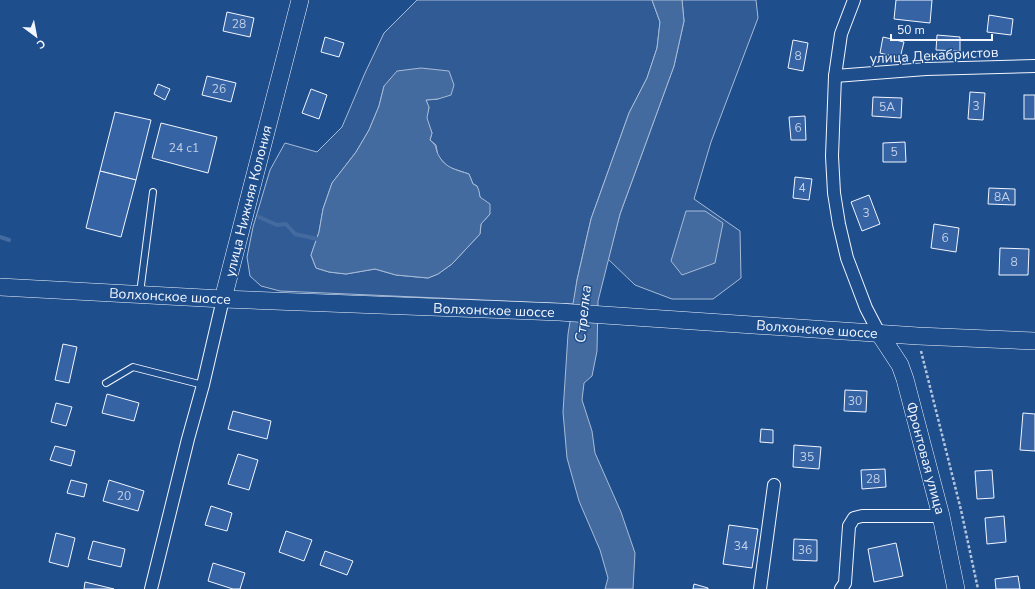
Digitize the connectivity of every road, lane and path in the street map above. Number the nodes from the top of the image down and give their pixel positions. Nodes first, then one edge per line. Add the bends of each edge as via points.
1 (300, 0) edge
2 (854, 0) edge
3 (1035, 66) edge
4 (835, 76) junction
5 (153, 192) dead end
6 (0, 287) edge
7 (140, 294) junction
8 (224, 299) junction
9 (879, 333) junction
10 (1035, 341) edge
11 (920, 348) dead end
12 (106, 384) dead end
13 (203, 385) junction
14 (774, 485) dead end
15 (941, 516) junction
16 (151, 589) edge
17 (760, 589) edge
18 (841, 589) edge
19 (956, 589) edge
20 (978, 589) edge

1 - 8 main road, улица Нижняя Колония
2 - 4 street via 841,34
3 - 4 street, улица Декабристов via 926,68
4 - 9 street via 832,156 838,224 847,258 866,308
5 - 7 lane
6 - 7 main road, Волхонское шоссе
7 - 8 main road, Волхонское шоссе
8 - 9 main road, Волхонское шоссе via 559,312
8 - 13 street, улица Нижняя Колония
9 - 10 main road, Волхонское шоссе
9 - 15 main road, Фронтовая улица via 900,365 905,379
11 - 20 path
12 - 13 lane via 133,367
13 - 16 street, улица Нижняя Колония
14 - 17 street
15 - 18 street via 854,518 849,526 845,583
15 - 19 main road, Фронтовая улица

